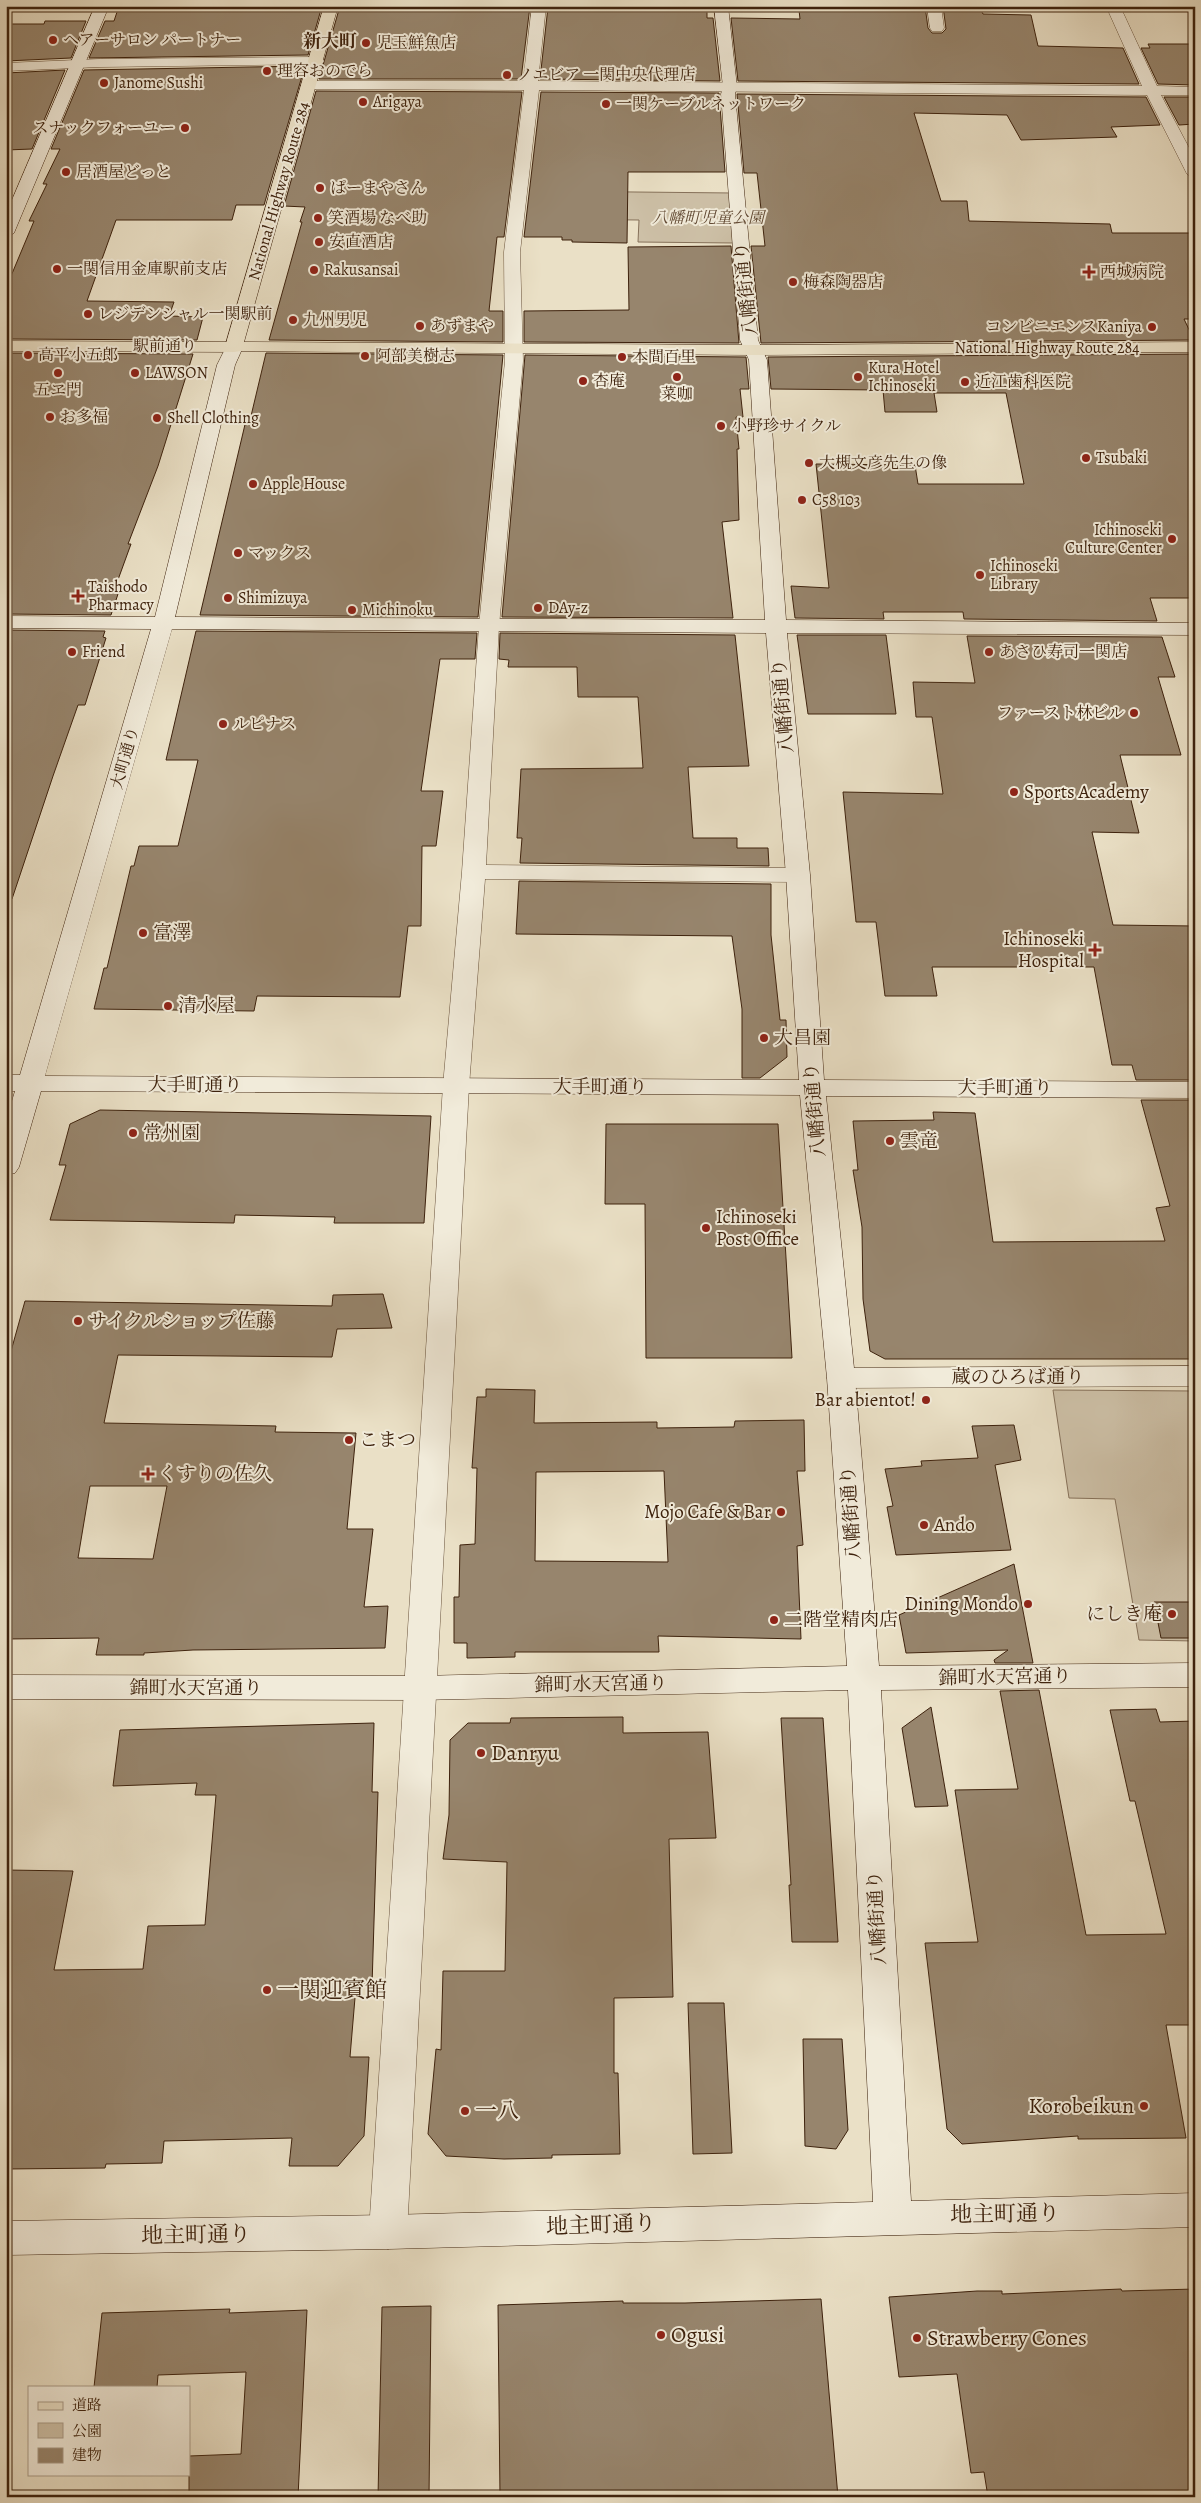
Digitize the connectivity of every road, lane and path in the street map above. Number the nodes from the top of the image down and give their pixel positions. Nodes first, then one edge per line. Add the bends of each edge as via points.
1 (102, 6) edge
2 (331, 6) edge
3 (539, 6) edge
4 (721, 6) edge
5 (934, 6) edge
6 (1113, 6) edge
7 (937, 28) dead end
8 (317, 60) junction
9 (77, 64) junction
10 (6, 67) edge
11 (310, 86) junction
12 (532, 86) junction
13 (730, 87) junction
14 (1152, 91) junction
15 (1195, 91) edge
16 (1190, 156) edge
17 (1195, 174) edge
18 (6, 233) edge
19 (6, 346) edge
20 (234, 347) junction
21 (1195, 347) edge
22 (514, 348) junction
23 (752, 350) junction
24 (6, 622) edge
25 (163, 624) junction
26 (489, 626) junction
27 (776, 626) junction
28 (1195, 629) edge
29 (474, 872) junction
30 (798, 875) junction
31 (6, 1083) edge
32 (31, 1084) junction
33 (456, 1086) junction
34 (812, 1087) junction
35 (1195, 1090) edge
36 (6, 1167) edge
37 (1195, 1376) edge
38 (841, 1378) junction
39 (1195, 1675) edge
40 (864, 1678) junction
41 (6, 1687) edge
42 (419, 1688) junction
43 (1195, 2210) edge
44 (893, 2217) junction
45 (388, 2232) junction
46 (6, 2238) edge

1 - 9 street
2 - 8 main road, National Highway Route 284
3 - 12 street via 530,80
4 - 13 street, 八幡街通り
5 - 7 street
6 - 14 street
8 - 9 street
8 - 11 main road, National Highway Route 284
9 - 10 street
9 - 18 street
11 - 12 street
11 - 20 main road, National Highway Route 284
12 - 13 street
12 - 22 street via 512,252
13 - 14 street
13 - 23 street, 八幡街通り via 728,94
14 - 15 street
14 - 16 street
16 - 17 street
19 - 20 main road, 駅前通り
20 - 22 main road, National Highway Route 284
20 - 25 street, 大町通り via 226,365
21 - 23 main road, National Highway Route 284
22 - 23 main road, National Highway Route 284
22 - 26 street
23 - 27 street, 八幡街通り via 758,360
24 - 25 street
25 - 26 street
25 - 32 street, 大町通り
26 - 27 street
26 - 29 street
27 - 28 street
27 - 30 street, 八幡街通り
29 - 30 street
29 - 33 street
30 - 34 street, 八幡街通り
31 - 32 street, 大手町通り
32 - 33 street, 大手町通り
32 - 36 street, 大町通り
33 - 34 street, 大手町通り
33 - 42 street
34 - 35 street, 大手町通り
34 - 38 street, 八幡街通り
37 - 38 street, 蔵のひろば通り
38 - 40 street, 八幡街通り
39 - 40 street, 錦町水天宮通り
40 - 42 street, 錦町水天宮通り
40 - 44 street, 八幡街通り
41 - 42 street, 錦町水天宮通り
42 - 45 street
43 - 44 street, 地主町通り
44 - 45 street, 地主町通り
45 - 46 street, 地主町通り

